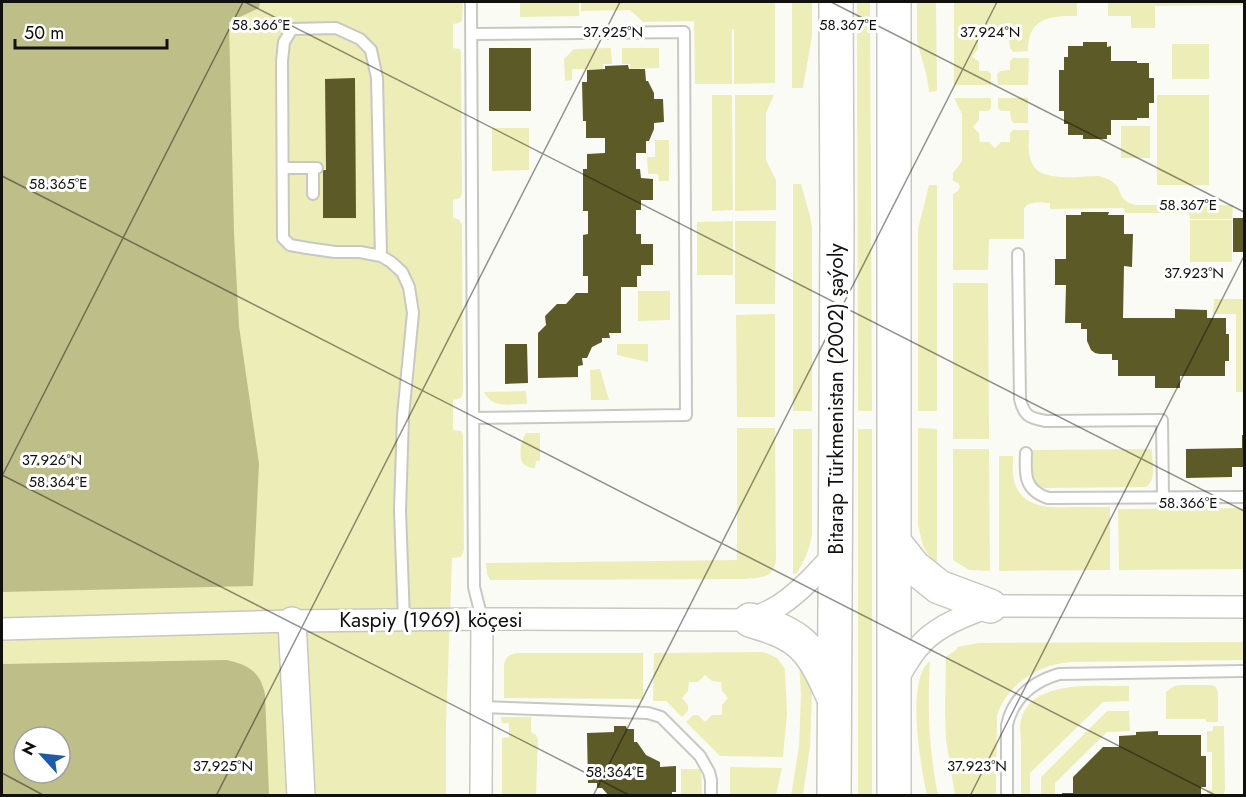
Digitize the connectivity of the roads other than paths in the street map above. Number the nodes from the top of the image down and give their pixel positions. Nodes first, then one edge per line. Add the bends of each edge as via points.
1 (471, 2) edge
2 (836, 2) edge
3 (894, 2) edge
4 (471, 34) junction
5 (283, 168) junction
6 (313, 194) dead end
7 (1018, 254) dead end
8 (381, 256) junction
9 (473, 418) junction
10 (1026, 453) dead end
11 (1163, 497) junction
12 (1245, 497) edge
13 (894, 542) junction
14 (835, 553) junction
15 (990, 606) junction
16 (1245, 607) edge
17 (482, 619) junction
18 (404, 620) junction
19 (750, 620) junction
20 (292, 621) junction
21 (2, 629) edge
22 (1245, 671) edge
23 (893, 686) junction
24 (834, 697) junction
25 (481, 707) junction
26 (833, 746) junction
27 (893, 751) junction
28 (301, 795) edge
29 (481, 795) edge
30 (711, 795) edge
31 (819, 795) edge
32 (834, 795) edge
33 (894, 795) edge
34 (906, 795) edge
35 (1007, 795) edge

1 - 4 lane
2 - 14 main road, Bitarap Türkmenistan (2002) şaýoly
3 - 13 main road
4 - 9 lane
4 - 9 lane via 684,32 686,416
5 - 6 lane via 315,168
5 - 8 lane via 283,238 307,248
5 - 8 lane via 284,42 292,29 336,28 360,39 371,50 377,78
7 - 11 lane via 1023,411 1033,419 1046,421 1162,420
8 - 18 lane via 402,273 409,287 413,313 400,511
9 - 17 lane via 474,587
10 - 11 lane via 1028,483 1043,496
11 - 12 lane
13 - 15 main road via 914,567 939,587
13 - 23 main road
14 - 19 street, Kaspiy (1969) köçesi via 796,593
14 - 24 main road, Bitarap Türkmenistan (2002) şaýoly
15 - 16 street
15 - 23 street via 938,629 916,649
17 - 18 street, Kaspiy (1969) köçesi
17 - 19 street, Kaspiy (1969) köçesi
17 - 25 street
18 - 20 street, Kaspiy (1969) köçesi
19 - 24 main road via 799,641 817,664
20 - 21 street, Kaspiy (1969) köçesi
20 - 28 street
22 - 35 lane via 1059,674 1048,678 1025,692 1010,715
23 - 27 main road
24 - 26 main road, Bitarap Türkmenistan (2002) şaýoly
25 - 29 street
25 - 30 lane via 648,713 661,717 700,756 709,772
26 - 31 street
26 - 32 main road, Bitarap Türkmenistan (2002) şaýoly
27 - 33 main road
27 - 34 street

